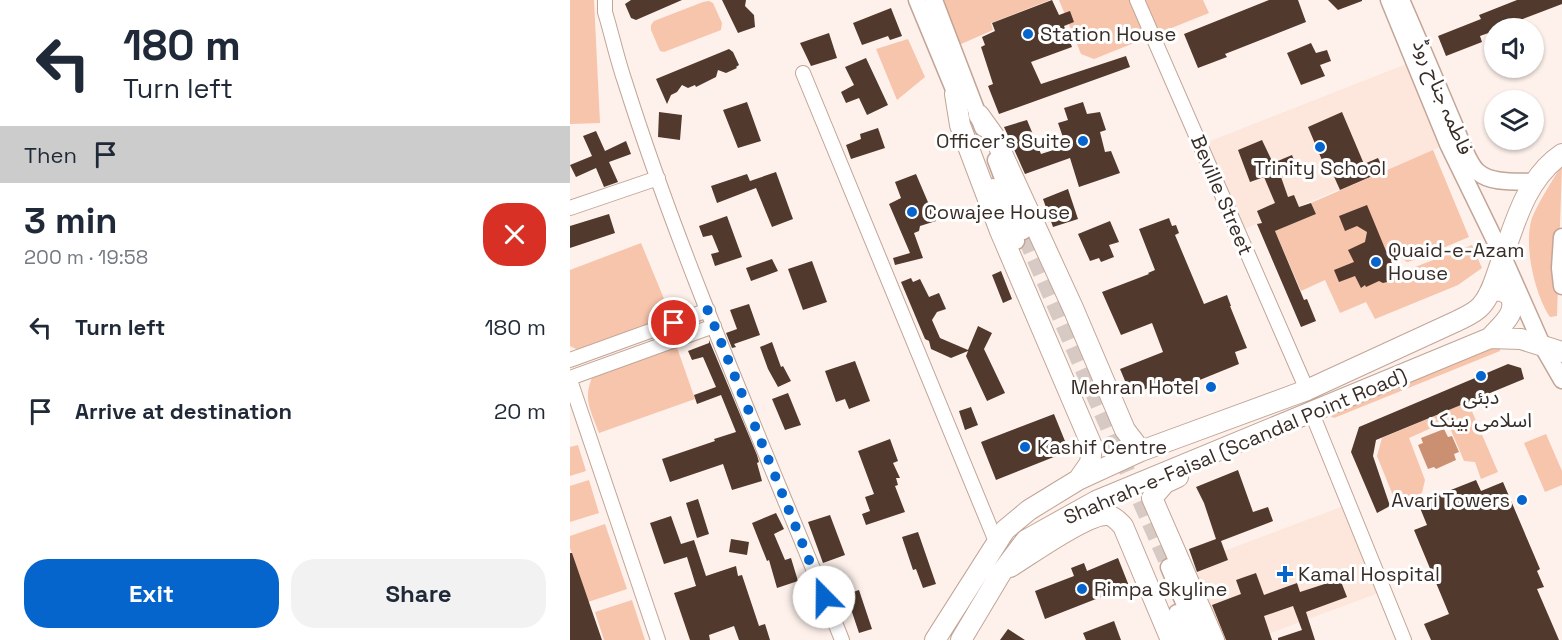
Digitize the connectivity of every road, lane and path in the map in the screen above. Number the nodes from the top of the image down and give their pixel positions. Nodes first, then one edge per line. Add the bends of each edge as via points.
1 (605, 0) edge
2 (917, 0) edge
3 (934, 0) edge
4 (1137, 0) edge
5 (1389, 0) edge
6 (1401, 0) edge
7 (803, 73) dead end
8 (955, 94) junction
9 (979, 115) junction
10 (1562, 154) edge
11 (658, 178) junction
12 (1535, 182) junction
13 (570, 208) edge
14 (1562, 237) edge
15 (1503, 257) junction
16 (1562, 286) edge
17 (1492, 290) junction
18 (708, 310) junction
19 (714, 326) junction
20 (1490, 338) junction
21 (1553, 349) edge
22 (570, 360) edge
23 (570, 379) edge
24 (1562, 380) edge
25 (1307, 390) junction
26 (1311, 411) junction
27 (1240, 441) junction
28 (1141, 452) junction
29 (1078, 480) junction
30 (1152, 498) junction
31 (1108, 515) junction
32 (997, 544) junction
33 (1001, 573) junction
34 (658, 640) edge
35 (842, 640) edge
36 (934, 640) edge
37 (961, 640) edge
38 (1171, 640) edge
39 (1187, 640) edge
40 (1200, 640) edge
41 (1214, 640) edge
42 (1404, 640) edge

1 - 11 street via 624,80
2 - 8 main road
3 - 9 main road
4 - 25 street, Beville Street
5 - 15 main road, فاطمہ جناح روڈ via 1448,144
6 - 12 main road, فاطمہ جناح روڈ via 1478,172 1506,181
7 - 32 street
8 - 9 main road via 1020,239
8 - 29 highway via 960,125 1000,231 1092,446 1090,464
9 - 28 highway via 994,136 1125,430
10 - 12 highway
11 - 13 street
11 - 18 street
12 - 15 highway via 1520,208
14 - 16 main road
15 - 17 highway
15 - 21 main road, فاطمہ جناح روڈ
17 - 20 highway via 1510,295 1513,307 1511,315
17 - 25 highway, Shahrah-e-Faisal (Scandal Point Road) via 1480,307 1457,321
18 - 19 street
18 - 22 street
19 - 23 street
19 - 35 street
20 - 21 highway via 1521,339
20 - 26 highway, Shahrah-e-Faisal (Scandal Point Road)
21 - 24 main road, فاطمہ جناح روڈ
23 - 34 street
25 - 28 highway, Shahrah-e-Faisal (Scandal Point Road)
26 - 27 highway, Shahrah-e-Faisal (Scandal Point Road)
26 - 42 street
27 - 30 highway via 1166,483
27 - 33 highway, Shahrah-e-Faisal (Scandal Point Road) via 1096,501 1026,540
28 - 29 highway, Shahrah-e-Faisal (Scandal Point Road)
29 - 32 highway, Shahrah-e-Faisal (Scandal Point Road) via 1029,510 1005,530
30 - 31 highway via 1143,493 1130,495
30 - 41 highway
31 - 33 highway via 1089,518
31 - 38 highway via 1123,526
32 - 36 highway, Shahrah-e-Faisal (Scandal Point Road)
33 - 37 highway, Shahrah-e-Faisal (Scandal Point Road)
39 - 40 main road via 1165,569

